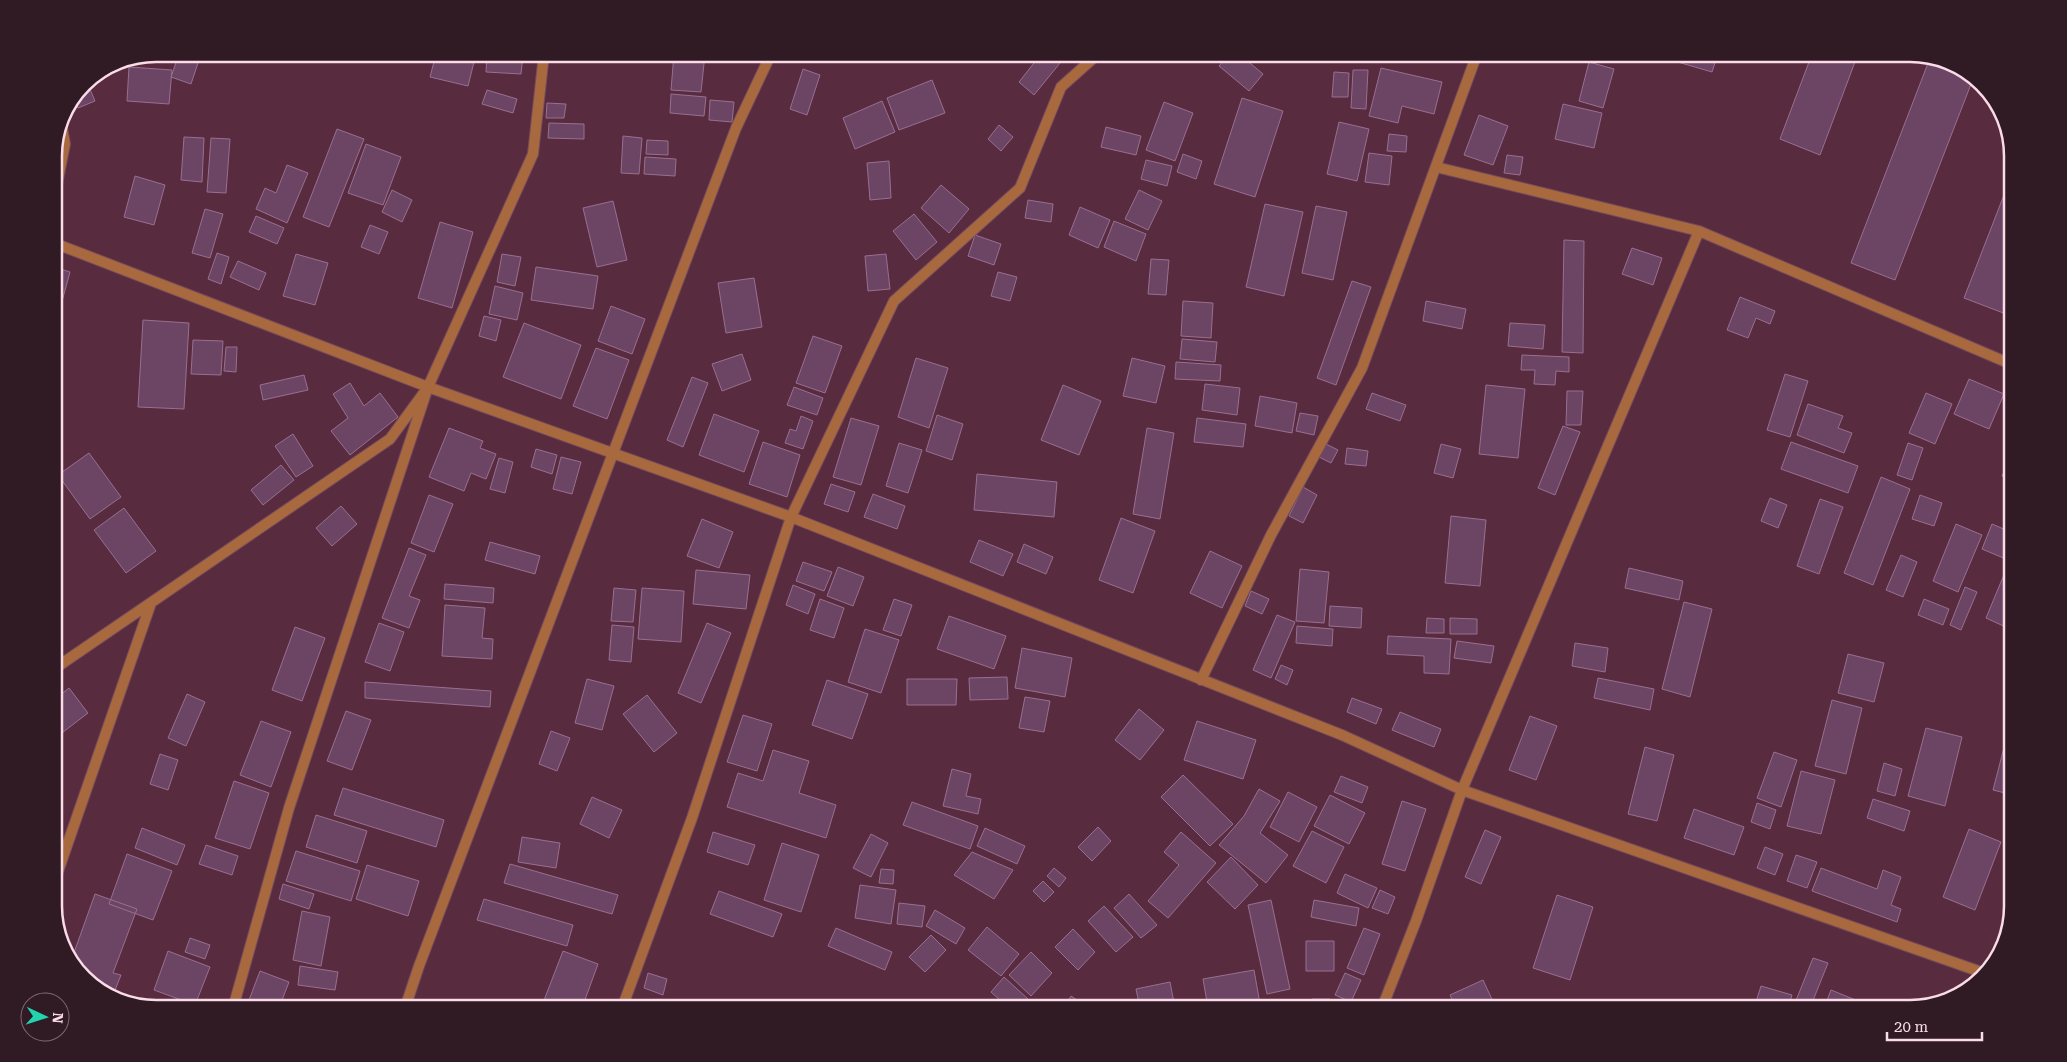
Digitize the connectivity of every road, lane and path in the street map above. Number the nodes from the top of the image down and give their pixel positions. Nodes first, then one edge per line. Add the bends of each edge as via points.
1 (1089, 62) edge
2 (1474, 62) edge
3 (543, 63) edge
4 (767, 63) edge
5 (64, 139) edge
6 (63, 154) edge
7 (1436, 168) junction
8 (1700, 231) junction
9 (63, 246) edge
10 (2004, 361) edge
11 (428, 387) junction
12 (614, 453) junction
13 (791, 517) junction
14 (151, 603) junction
15 (63, 663) edge
16 (1201, 680) junction
17 (1462, 790) junction
18 (63, 856) edge
19 (1978, 971) edge
20 (235, 1000) edge
21 (408, 1000) edge
22 (625, 1000) edge
23 (1385, 1000) edge

1 - 13 street via 1061,87 1020,188 894,302
2 - 7 street
3 - 11 street via 533,154
4 - 12 street via 736,128
5 - 6 street
7 - 8 street
7 - 16 street via 1362,368 1271,535
8 - 10 street
8 - 17 street
9 - 11 street
11 - 12 street
11 - 14 street via 390,438
11 - 20 street via 288,808
12 - 13 street
12 - 21 street
13 - 16 street
13 - 22 street via 692,818
14 - 15 street
14 - 18 street
16 - 17 street via 1342,735
17 - 19 street
17 - 23 street

